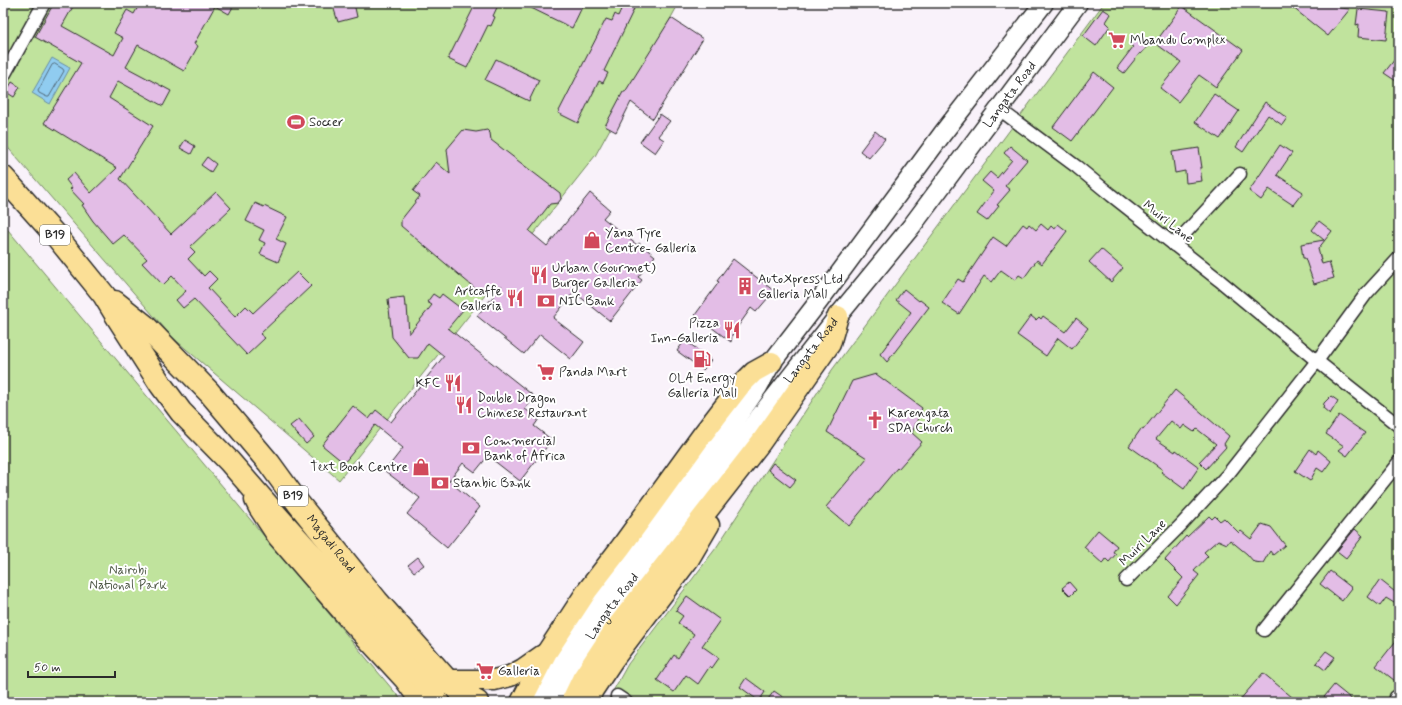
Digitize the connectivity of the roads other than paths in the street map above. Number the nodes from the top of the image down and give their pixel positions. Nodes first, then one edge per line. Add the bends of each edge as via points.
1 (44, 3) edge
2 (1044, 3) edge
3 (1078, 3) edge
4 (3, 77) edge
5 (999, 109) junction
6 (1240, 174) dead end
7 (3, 178) edge
8 (1174, 245) junction
9 (1399, 258) edge
10 (104, 295) junction
11 (838, 316) junction
12 (1318, 361) junction
13 (772, 362) junction
14 (209, 392) junction
15 (181, 412) junction
16 (1399, 426) edge
17 (761, 442) junction
18 (1399, 462) edge
19 (250, 486) junction
20 (1126, 580) dead end
21 (1264, 630) dead end
22 (547, 652) junction
23 (448, 680) junction
24 (421, 702) edge
25 (438, 702) edge
26 (478, 702) edge
27 (521, 702) edge
28 (535, 702) edge
29 (551, 702) edge
30 (571, 702) edge
31 (588, 702) edge

1 - 4 street
2 - 13 main road, Langata Road
3 - 5 main road, Langata Road
5 - 8 street, Muiri Lane via 1077,167
5 - 11 main road, Langata Road via 911,227
6 - 8 street
7 - 10 highway, Magadi Road / B19 via 57,237
8 - 12 street, Muiri Lane
9 - 12 street, Muiri Lane via 1366,294
10 - 14 highway, Magadi Road / B19 via 144,325
10 - 15 highway, Magadi Road / B19
11 - 17 main road via 830,344
11 - 29 main road, Langata Road via 606,613 564,676
12 - 16 street, Muiri Lane
12 - 20 street, Muiri Lane via 1228,474
13 - 22 main road via 754,372 740,386 587,591
13 - 28 main road, Langata Road via 728,430 595,603 556,663
14 - 15 highway
14 - 23 highway, Magadi Road / B19 via 269,463 377,601
15 - 19 highway, Magadi Road / B19
17 - 30 main road via 615,629 582,679
17 - 31 main road via 689,559 612,660
18 - 21 street
19 - 24 main road via 259,508 278,537 405,680
19 - 25 highway, Magadi Road / B19 via 420,676
22 - 23 main road via 510,676 494,680
22 - 27 main road
23 - 26 highway, Magadi Road / B19

